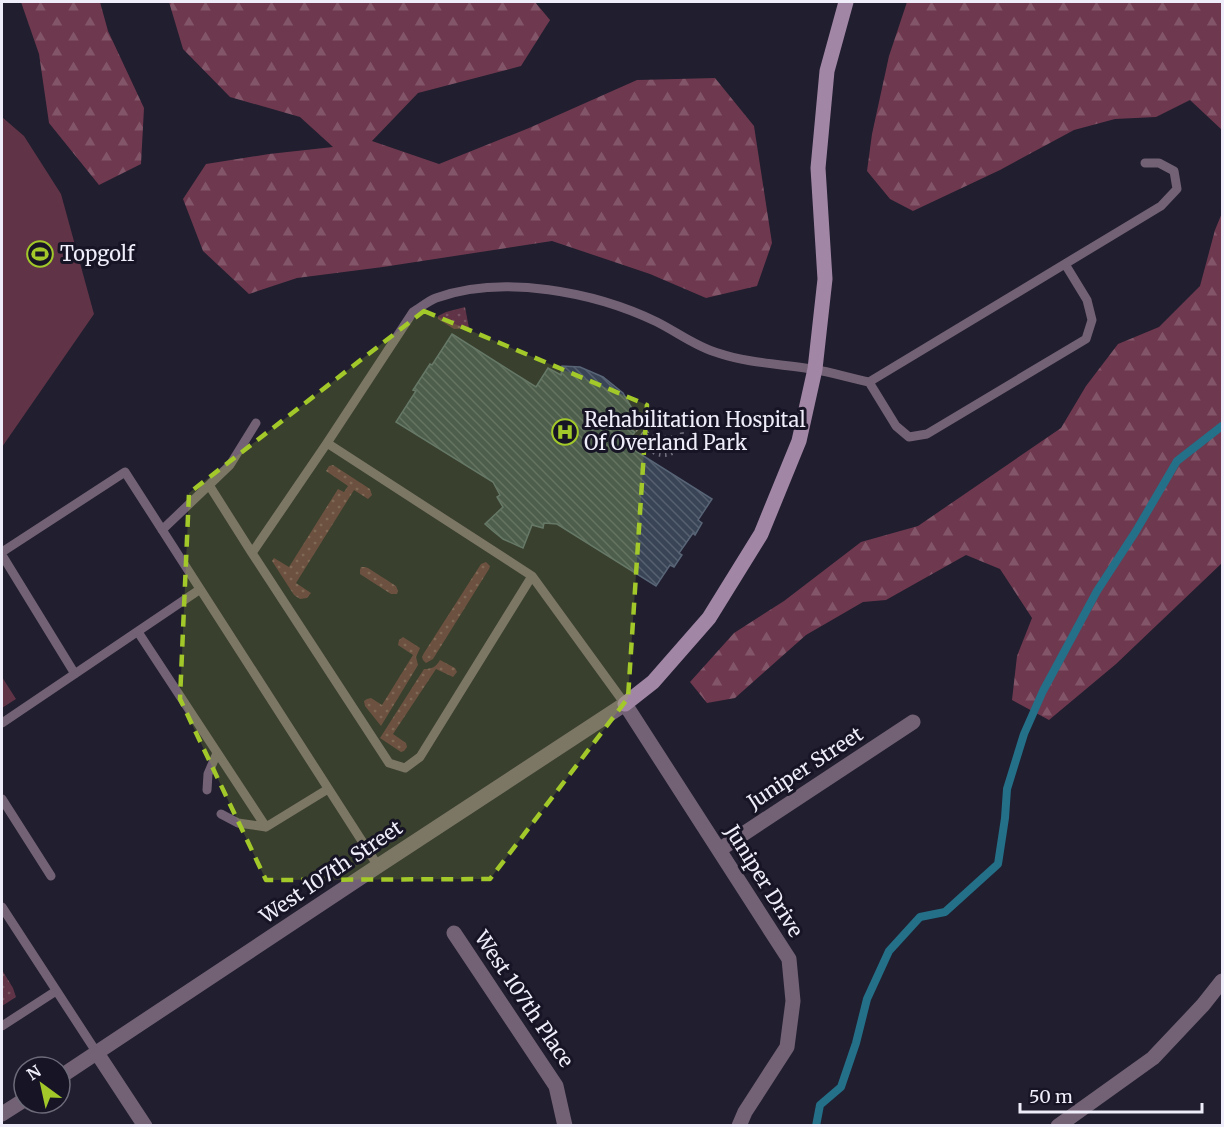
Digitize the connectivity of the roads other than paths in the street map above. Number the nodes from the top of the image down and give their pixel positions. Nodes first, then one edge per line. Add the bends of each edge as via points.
1 (846, 2) edge
2 (1145, 163) dead end
3 (1065, 264) junction
4 (815, 369) junction
5 (869, 382) junction
6 (256, 423) dead end
7 (327, 443) junction
8 (208, 485) junction
9 (162, 530) junction
10 (2, 553) edge
11 (252, 553) junction
12 (532, 576) junction
13 (199, 590) junction
14 (138, 632) junction
15 (75, 674) junction
16 (625, 705) junction
17 (913, 722) dead end
18 (2, 723) edge
19 (217, 753) junction
20 (328, 789) junction
21 (207, 790) dead end
22 (2, 799) edge
23 (221, 814) dead end
24 (266, 827) junction
25 (719, 850) junction
26 (378, 866) junction
27 (51, 876) dead end
28 (2, 907) edge
29 (454, 933) dead end
30 (1222, 981) edge
31 (56, 991) junction
32 (2, 1026) edge
33 (97, 1053) junction
34 (72, 1069) edge
35 (145, 1125) edge
36 (565, 1125) edge
37 (740, 1125) edge
38 (1058, 1125) edge

1 - 4 street via 827,71 818,168 825,279
2 - 3 lane via 1160,163 1173,171 1177,189 1161,206
3 - 5 lane
3 - 5 lane via 1087,300 1092,320 1086,339 927,434 909,437 896,426
4 - 5 lane
4 - 7 lane via 716,353 627,309 577,294 551,289 486,288 434,298 412,312
4 - 16 street via 799,441 761,534 710,618 653,682
6 - 8 lane via 230,465
7 - 11 lane
7 - 12 lane
8 - 9 lane
8 - 11 lane
9 - 10 lane via 125,472
9 - 13 lane
10 - 15 lane
11 - 12 lane via 389,763 405,768 420,757
12 - 16 lane
13 - 14 lane
13 - 20 lane
14 - 15 lane
14 - 19 lane
15 - 18 lane
16 - 25 street, Juniper Drive
16 - 26 street, West 107th Street
17 - 25 street, Juniper Street
19 - 21 lane via 208,774
19 - 24 lane
20 - 24 lane
20 - 26 lane
22 - 27 lane
23 - 24 lane via 238,823
25 - 37 street, Juniper Drive via 789,959 793,1001 787,1047
26 - 33 street, West 107th Street
28 - 31 lane
29 - 36 street, West 107th Place via 556,1086
30 - 38 street via 1153,1058
31 - 32 lane
31 - 33 lane
33 - 34 street, West 107th Street
33 - 35 street

